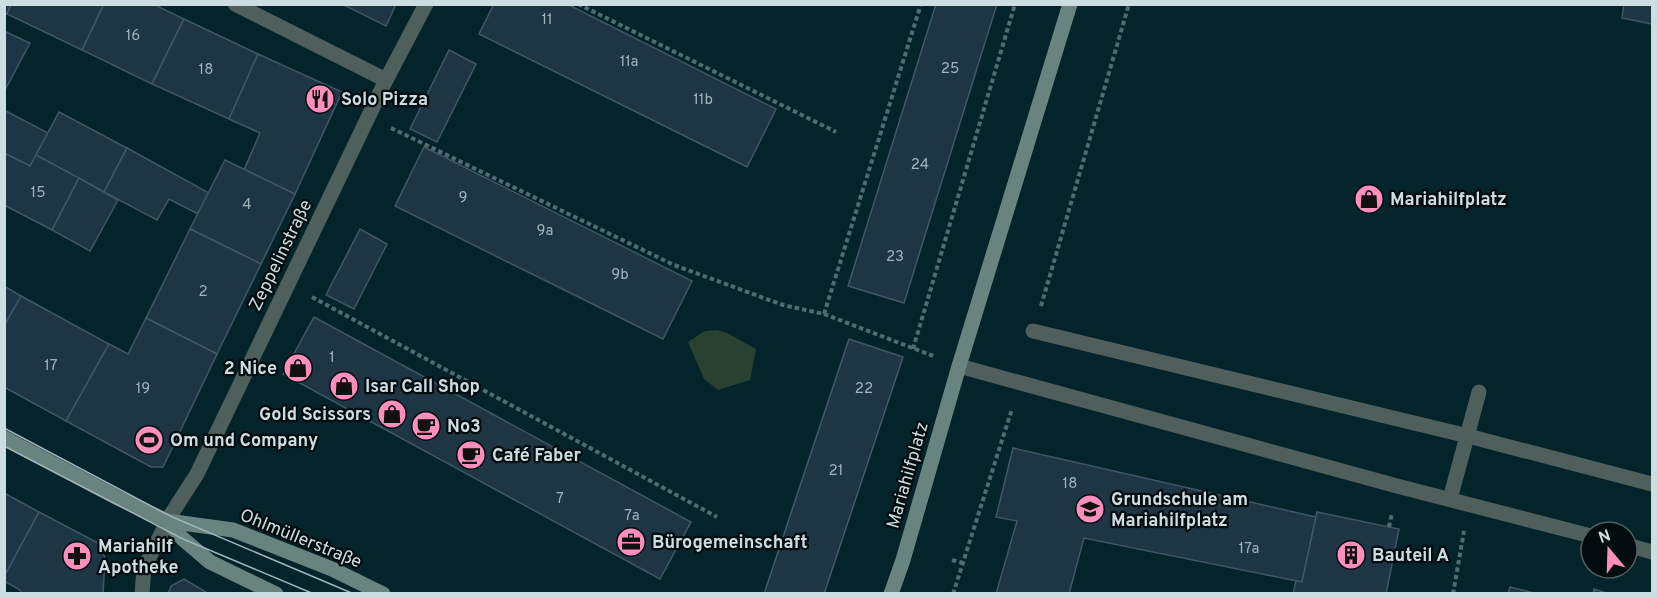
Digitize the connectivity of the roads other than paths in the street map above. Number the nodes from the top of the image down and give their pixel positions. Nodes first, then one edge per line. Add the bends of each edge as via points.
1 (235, 4) edge
2 (426, 4) edge
3 (1070, 4) edge
4 (386, 80) junction
5 (1033, 331) road end
6 (959, 366) junction
7 (1479, 392) dead end
8 (1468, 436) junction
9 (4, 438) edge
10 (1653, 484) edge
11 (1450, 499) junction
12 (167, 521) junction
13 (1579, 533) edge
14 (142, 594) edge
15 (276, 594) edge
16 (383, 594) edge
17 (891, 594) edge

1 - 4 street
2 - 4 street, Zeppelinstraße
3 - 6 street, Mariahilfplatz
4 - 12 street, Zeppelinstraße via 197,474
5 - 8 street
6 - 11 street
6 - 17 street, Mariahilfplatz
7 - 8 street
8 - 10 street
8 - 11 street
9 - 12 street, Ohlmüllerstraße
11 - 13 street
12 - 14 street, Zeppelinstraße via 144,568
12 - 15 street, Ohlmüllerstraße via 210,562
12 - 16 street, Ohlmüllerstraße via 233,530

